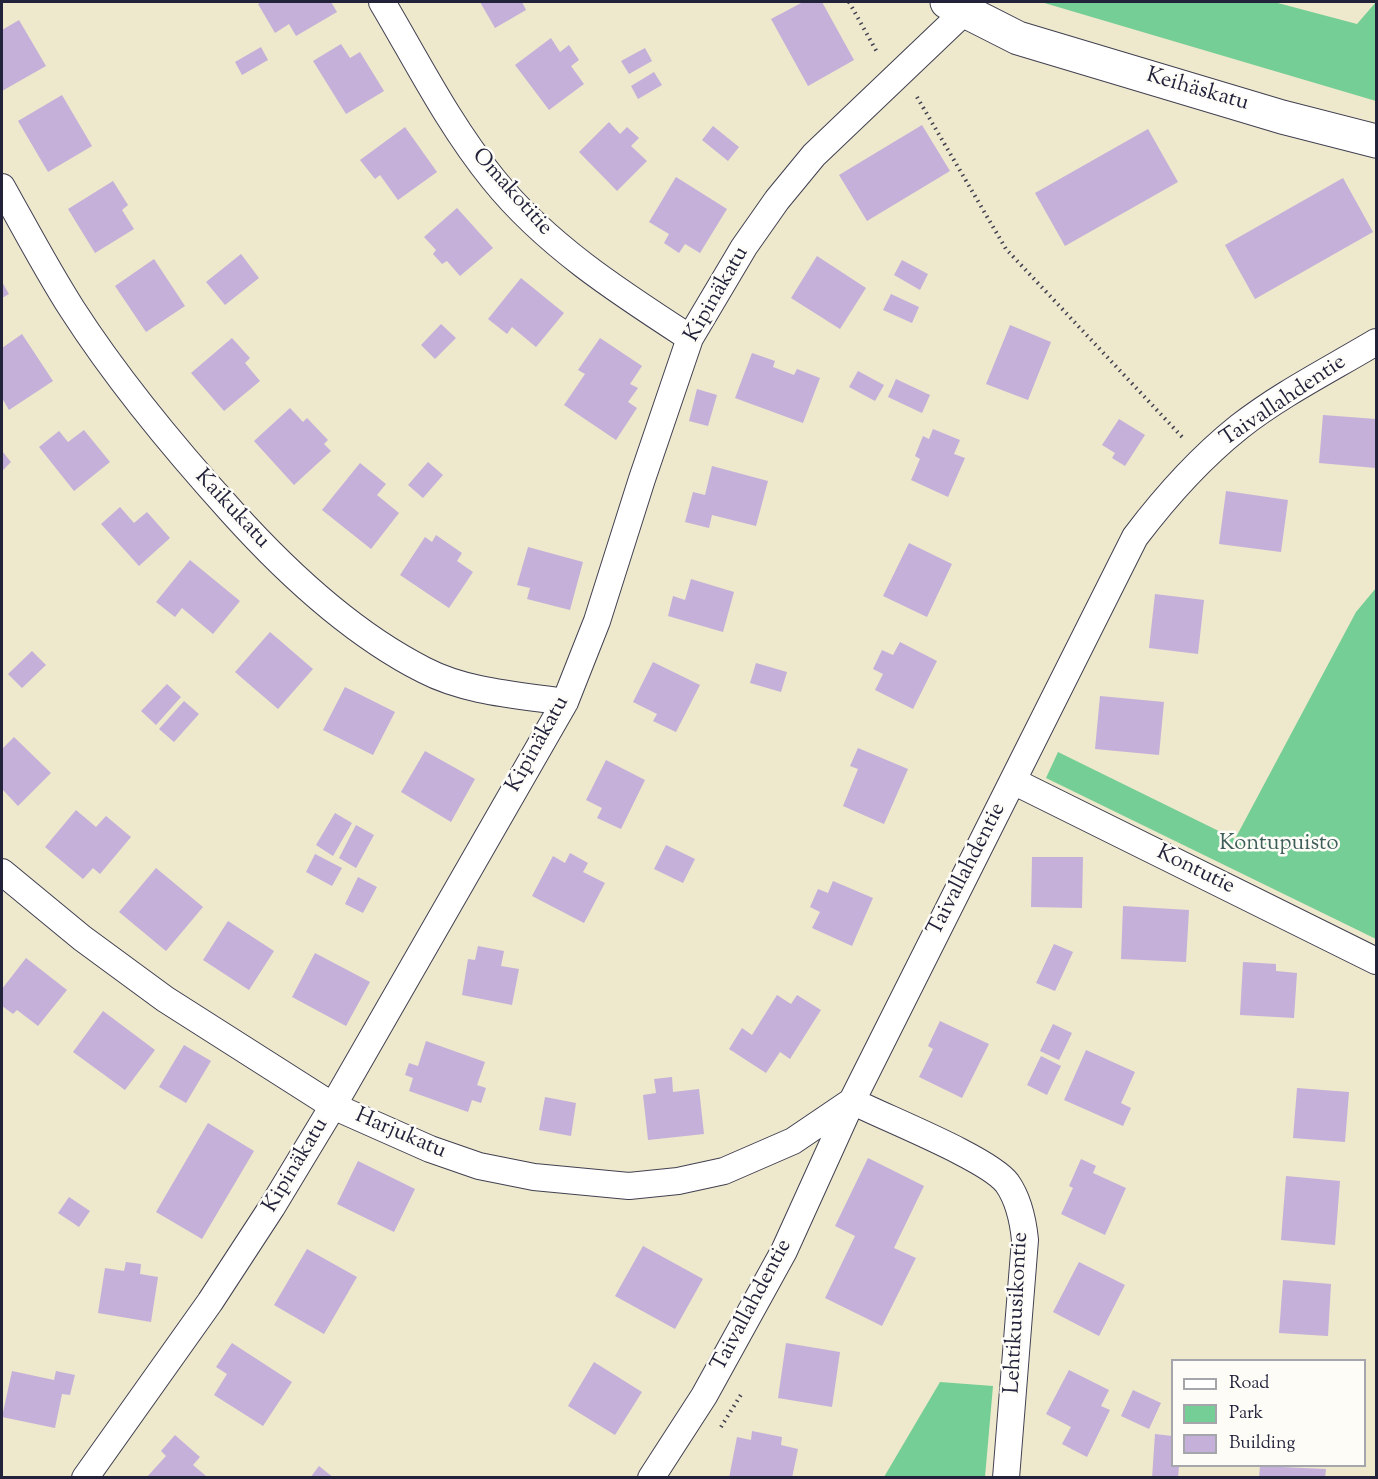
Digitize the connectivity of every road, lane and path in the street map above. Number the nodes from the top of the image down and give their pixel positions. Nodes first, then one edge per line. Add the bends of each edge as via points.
1 (382, 2) edge
2 (849, 2) edge
3 (956, 7) edge
4 (877, 52) dead end
5 (914, 91) dead end
6 (1377, 141) edge
7 (2, 187) edge
8 (690, 338) junction
9 (1377, 342) edge
10 (1202, 459) junction
11 (565, 702) junction
12 (1013, 781) junction
13 (2, 872) edge
14 (1377, 961) edge
15 (852, 1101) junction
16 (333, 1106) junction
17 (744, 1388) dead end
18 (720, 1429) dead end
19 (85, 1478) edge
20 (651, 1478) edge
21 (1006, 1478) edge

1 - 8 street, Omakotitie via 450,119 493,180 545,234 616,290
2 - 4 path
3 - 6 street, Keihäskatu via 1018,38
3 - 8 street, Kipinäkatu via 814,155 777,200
5 - 10 path via 1006,249
7 - 11 street, Kaikukatu via 72,309 165,439 307,588 349,622 424,670 489,691
8 - 11 street, Kipinäkatu via 597,621
9 - 10 street, Taivallahdentie via 1275,403
10 - 12 street, Taivallahdentie via 1135,537
11 - 16 street, Kipinäkatu
12 - 14 street, Kontutie
12 - 15 street, Taivallahdentie
13 - 16 street, Harjukatu via 165,999
15 - 16 street, Harjukatu via 793,1141 724,1172 629,1186 534,1177 479,1166
15 - 20 street, Taivallahdentie via 783,1251 704,1396
15 - 21 street, Lehtikuusikontie via 980,1161 1006,1182 1017,1202 1023,1219 1024,1260
16 - 19 street, Kipinäkatu via 210,1302
17 - 18 path

